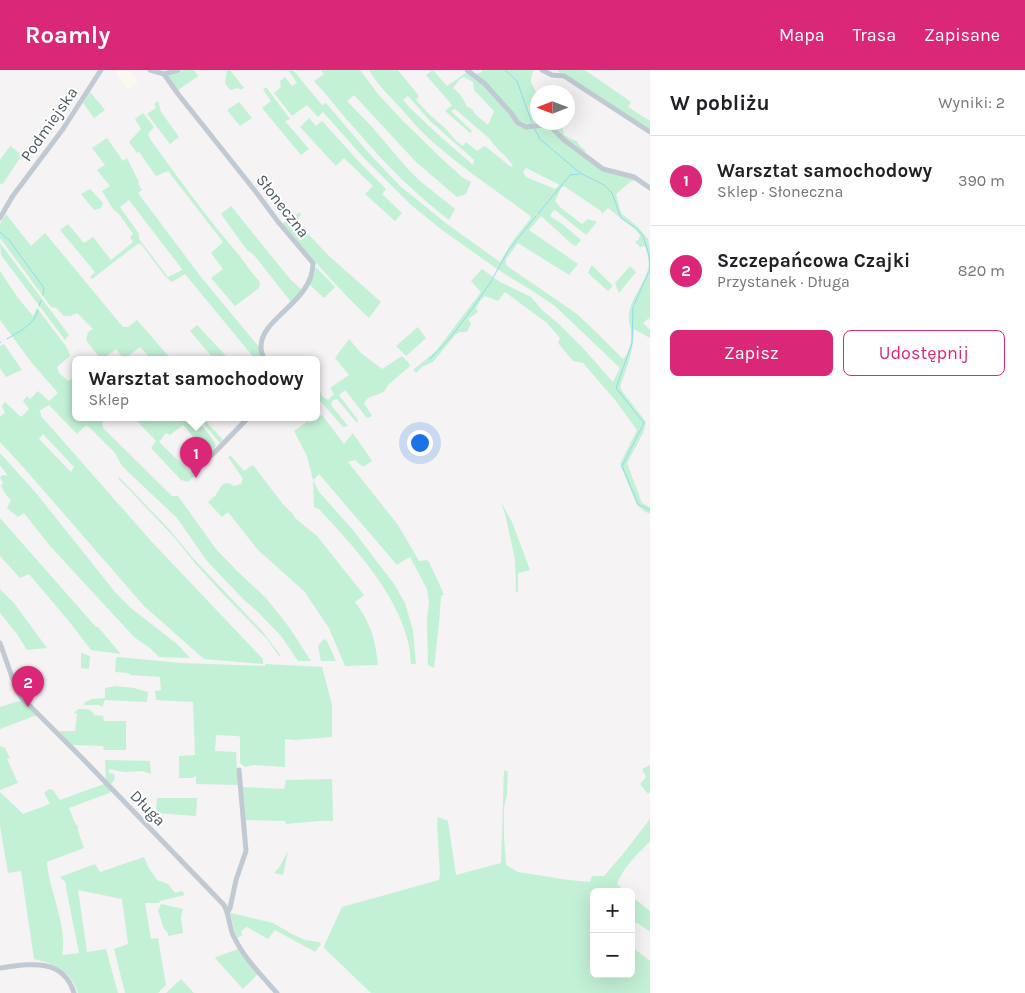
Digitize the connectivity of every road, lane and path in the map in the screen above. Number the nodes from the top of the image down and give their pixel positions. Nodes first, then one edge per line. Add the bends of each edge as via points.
1 (101, 70) edge
2 (150, 70) edge
3 (178, 70) edge
4 (467, 70) edge
5 (542, 70) edge
6 (164, 74) junction
7 (650, 132) edge
8 (650, 188) edge
9 (0, 218) edge
10 (263, 356) edge
11 (245, 421) edge
12 (194, 471) dead end
13 (0, 642) edge
14 (239, 770) dead end
15 (228, 912) junction
16 (0, 968) edge
17 (74, 993) edge
18 (277, 993) edge

1 - 9 street, Podmiejska
2 - 6 street
3 - 6 street
4 - 8 street via 485,84 518,123 526,127 550,126 603,169 634,177
5 - 7 street via 564,76
6 - 10 street, Słoneczna via 313,262 313,271 303,292 264,334
11 - 12 street
13 - 15 street, Długa via 22,698
14 - 15 street via 246,851
15 - 18 street, Długa via 232,933 239,946
16 - 17 street via 37,964 50,966 72,984

